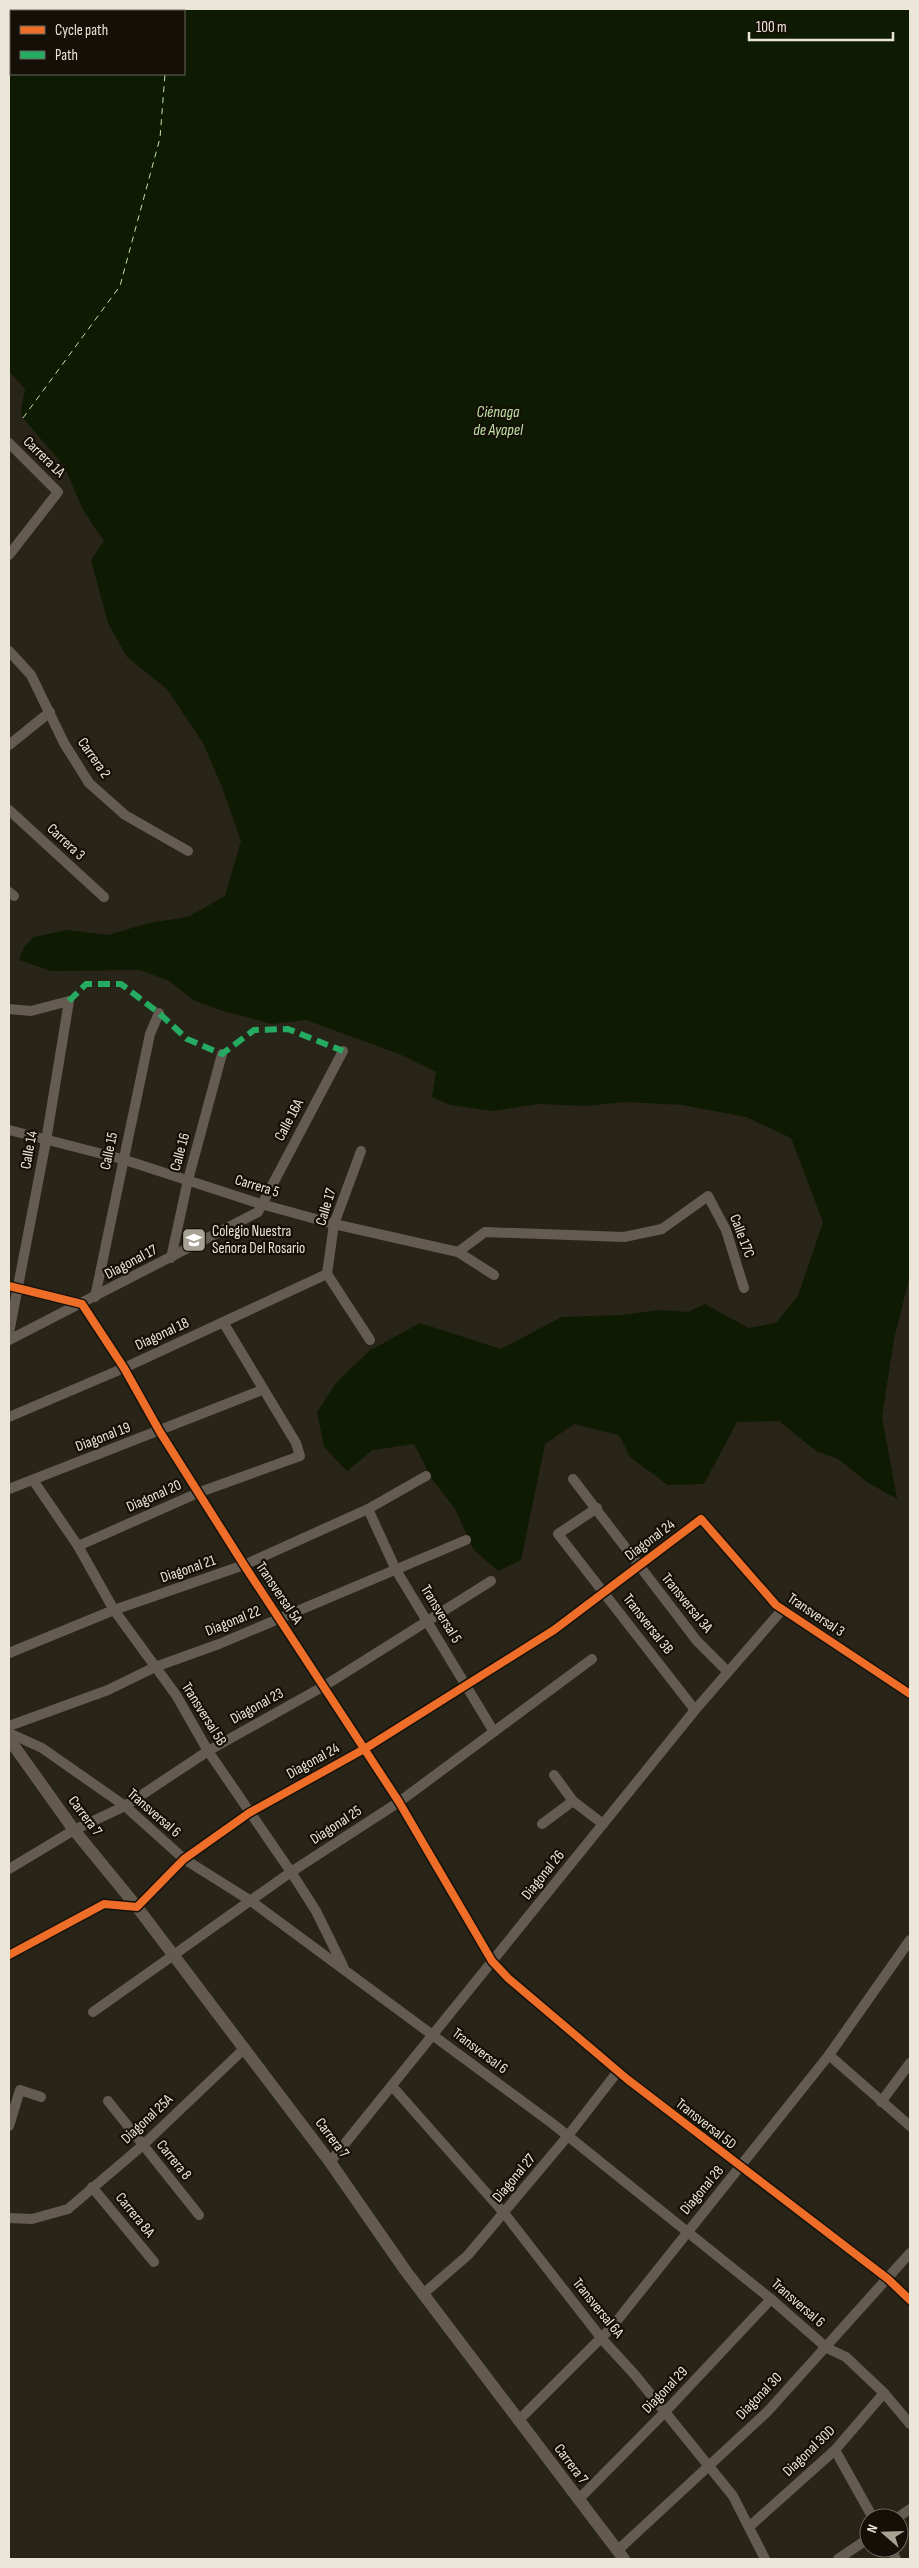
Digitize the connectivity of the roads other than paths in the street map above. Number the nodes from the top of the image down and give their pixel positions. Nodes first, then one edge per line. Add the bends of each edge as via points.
1 (9, 443) edge
2 (9, 555) edge
3 (9, 651) edge
4 (50, 712) junction
5 (9, 745) edge
6 (9, 810) edge
7 (188, 851) dead end
8 (104, 897) dead end
9 (9, 1009) edge
10 (159, 1014) dead end
11 (343, 1050) dead end
12 (222, 1054) dead end
13 (9, 1130) edge
14 (46, 1141) junction
15 (361, 1151) dead end
16 (122, 1159) junction
17 (188, 1180) junction
18 (261, 1204) junction
19 (334, 1224) junction
20 (458, 1252) junction
21 (171, 1258) junction
22 (327, 1274) junction
23 (494, 1275) dead end
24 (13, 1287) edge
25 (744, 1288) dead end
26 (95, 1297) junction
27 (82, 1304) junction
28 (223, 1322) junction
29 (9, 1332) edge
30 (9, 1340) edge
31 (370, 1340) dead end
32 (124, 1368) junction
33 (262, 1390) junction
34 (9, 1417) edge
35 (160, 1432) junction
36 (426, 1476) dead end
37 (573, 1479) dead end
38 (33, 1480) junction
39 (9, 1489) edge
40 (200, 1492) junction
41 (596, 1508) junction
42 (368, 1509) junction
43 (701, 1519) joint
44 (466, 1540) dead end
45 (78, 1546) junction
46 (244, 1565) junction
47 (638, 1566) junction
48 (396, 1570) junction
49 (491, 1581) dead end
50 (604, 1592) junction
51 (114, 1610) junction
52 (782, 1610) junction
53 (279, 1618) junction
54 (428, 1622) junction
55 (9, 1654) edge
56 (592, 1659) dead end
57 (155, 1667) junction
58 (727, 1671) junction
59 (466, 1685) junction
60 (324, 1686) junction
61 (910, 1694) edge
62 (695, 1710) junction
63 (9, 1726) edge
64 (494, 1732) junction
65 (9, 1733) edge
66 (9, 1739) edge
67 (366, 1748) junction
68 (208, 1751) junction
69 (554, 1775) dead end
70 (573, 1801) junction
71 (400, 1802) junction
72 (125, 1806) junction
73 (249, 1813) junction
74 (542, 1824) dead end
75 (603, 1824) junction
76 (74, 1830) junction
77 (184, 1859) junction
78 (9, 1869) edge
79 (291, 1872) junction
80 (251, 1901) junction
81 (137, 1908) junction
82 (910, 1940) edge
83 (9, 1954) edge
84 (173, 1954) junction
85 (492, 1961) junction
86 (343, 1967) junction
87 (93, 2012) dead end
88 (432, 2033) junction
89 (245, 2048) junction
90 (829, 2055) junction
91 (910, 2063) edge
92 (618, 2071) junction
93 (392, 2086) junction
94 (41, 2097) dead end
95 (108, 2101) dead end
96 (881, 2102) junction
97 (9, 2126) edge
98 (910, 2126) edge
99 (568, 2138) junction
100 (143, 2145) junction
101 (330, 2162) junction
102 (740, 2167) junction
103 (92, 2187) junction
104 (504, 2213) junction
105 (199, 2215) dead end
106 (9, 2218) edge
107 (686, 2232) junction
108 (910, 2253) edge
109 (154, 2262) dead end
110 (888, 2279) junction
111 (423, 2294) junction
112 (771, 2299) junction
113 (910, 2300) edge
114 (602, 2339) junction
115 (826, 2348) junction
116 (884, 2393) junction
117 (664, 2413) junction
118 (518, 2421) junction
119 (910, 2424) edge
120 (835, 2450) junction
121 (708, 2464) junction
122 (578, 2500) junction
123 (867, 2508) edge
124 (749, 2527) junction
125 (859, 2545) edge
126 (621, 2555) edge
127 (765, 2559) edge
128 (838, 2559) edge

1 - 2 street, Carrera 1A via 58,492
3 - 4 street, Carrera 2 via 31,675
4 - 5 street
4 - 7 street, Carrera 2 via 89,783 125,815
6 - 8 street, Carrera 3
9 - 14 street, Calle 14 via 31,1011 69,1002
10 - 16 street, Calle 15 via 150,1034
11 - 18 street, Calle 16A
12 - 17 street, Calle 16
13 - 14 street, Carrera 5
14 - 16 street, Carrera 5
14 - 24 street, Calle 14
15 - 19 street, Calle 17
16 - 17 street, Carrera 5
16 - 26 street, Calle 15
17 - 18 street, Carrera 5
17 - 21 street, Calle 16
18 - 19 street, Carrera 5
18 - 21 street, Diagonal 17 via 258,1212
19 - 20 street, Carrera 5
19 - 22 street, Calle 17
20 - 23 street, Carrera 5
20 - 25 street, Calle 17C via 485,1232 624,1237 662,1229 708,1196 726,1230
21 - 26 street, Diagonal 17
22 - 28 street, Diagonal 18
22 - 31 street
24 - 27 street
24 - 29 street, Calle 14
26 - 27 street, Diagonal 17
27 - 30 street, Diagonal 17
27 - 32 street, Transversal 5A
28 - 32 street, Diagonal 18
28 - 33 street
32 - 34 street, Diagonal 18
32 - 35 street, Transversal 5A
33 - 35 street, Diagonal 19
33 - 40 street, Diagonal 20 via 296,1443 300,1456
35 - 38 street, Diagonal 19
35 - 40 street, Transversal 5A
36 - 42 street, Diagonal 21
37 - 41 street, Transversal 3A
38 - 39 street, Diagonal 19
38 - 45 street, Transversal 5B
40 - 45 street, Diagonal 20
40 - 46 street, Transversal 5A
41 - 47 street, Transversal 3A
41 - 50 street, Transversal 3B via 558,1534
42 - 46 street, Diagonal 21
42 - 48 street, Transversal 5
43 - 47 street, Diagonal 24
43 - 52 street, Transversal 3
44 - 48 street, Diagonal 22
45 - 51 street, Transversal 5B
46 - 51 street, Diagonal 21
46 - 53 street, Transversal 5A
47 - 50 street, Diagonal 24
47 - 58 street, Transversal 3A via 697,1641
48 - 53 street, Diagonal 22
48 - 54 street, Transversal 5
49 - 54 street, Diagonal 23
50 - 59 street, Diagonal 24 via 554,1630
50 - 62 street, Transversal 3B
51 - 55 street, Diagonal 21
51 - 57 street, Transversal 5B
52 - 58 street, Diagonal 26
52 - 61 street, Transversal 3
53 - 57 street, Diagonal 22
53 - 60 street, Transversal 5A
54 - 59 street, Transversal 5
54 - 60 street, Diagonal 23
56 - 64 street, Diagonal 25
57 - 63 street, Diagonal 22 via 108,1690
57 - 68 street, Transversal 5B via 176,1695
58 - 62 street, Diagonal 26
59 - 64 street, Transversal 5
59 - 67 street, Diagonal 24
60 - 67 street, Transversal 5A
60 - 68 street, Diagonal 23
62 - 75 street, Diagonal 26
64 - 71 street, Diagonal 25
65 - 72 street, Transversal 6 via 42,1748
66 - 76 main road, Carrera 7
67 - 71 street, Transversal 5A
67 - 73 street, Diagonal 24
68 - 72 street, Diagonal 23
68 - 73 street, Transversal 5B
69 - 70 street
70 - 74 street
70 - 75 street
71 - 79 street, Diagonal 25
71 - 85 street, Transversal 5A
72 - 76 street, Diagonal 23
72 - 77 street, Transversal 6
73 - 77 street, Diagonal 24
73 - 79 street, Transversal 5B
75 - 85 street, Diagonal 26
76 - 78 street, Diagonal 23
76 - 81 main road, Carrera 7
77 - 80 street, Transversal 6
77 - 81 street, Diagonal 24
79 - 80 street, Diagonal 25
79 - 86 street, Transversal 5B via 316,1911
80 - 84 street, Diagonal 25
80 - 86 street, Transversal 6
81 - 83 street via 104,1904
81 - 84 main road, Carrera 7
82 - 90 street, Diagonal 28
84 - 87 street, Diagonal 25
84 - 89 main road, Carrera 7
85 - 88 street, Diagonal 26
85 - 92 street, Transversal 5D
86 - 88 street, Transversal 6
88 - 93 street, Diagonal 26
88 - 99 street, Transversal 6
89 - 100 street, Diagonal 25A
89 - 101 main road, Carrera 7
90 - 96 street
90 - 102 street, Diagonal 28
91 - 96 street
92 - 99 street, Diagonal 27
92 - 102 street, Transversal 5D
93 - 101 street, Diagonal 26
93 - 104 street, Transversal 6A
94 - 97 street via 20,2090
95 - 100 street, Carrera 8
96 - 98 street
99 - 104 street, Diagonal 27
99 - 107 street, Transversal 6
100 - 103 street, Diagonal 25A
100 - 105 street, Carrera 8
101 - 111 main road, Carrera 7
102 - 107 street, Diagonal 28
102 - 110 street, Transversal 5D
103 - 106 street, Diagonal 25A via 68,2209 32,2219
103 - 109 street, Carrera 8A
104 - 111 street, Diagonal 27 via 468,2255
104 - 114 street, Transversal 6A
107 - 112 street, Transversal 6
107 - 114 street, Diagonal 28
108 - 110 street, Diagonal 30
110 - 113 street, Transversal 5D
110 - 115 street, Diagonal 30
111 - 118 main road, Carrera 7
112 - 115 street, Transversal 6
112 - 117 street, Diagonal 29
114 - 117 street, Transversal 6A via 635,2374
114 - 118 street, Diagonal 28
115 - 116 street, Transversal 6 via 846,2357
115 - 121 street, Diagonal 30 via 768,2411
116 - 119 street, Transversal 6
116 - 120 street, Diagonal 30D
117 - 121 street, Transversal 6A
117 - 122 street, Diagonal 29
118 - 122 main road, Carrera 7
120 - 123 street
120 - 124 street, Diagonal 30D
121 - 124 street, Transversal 6A via 733,2496
121 - 126 street, Diagonal 30
122 - 126 main road, Carrera 7
124 - 127 street, Transversal 6A
125 - 128 street

